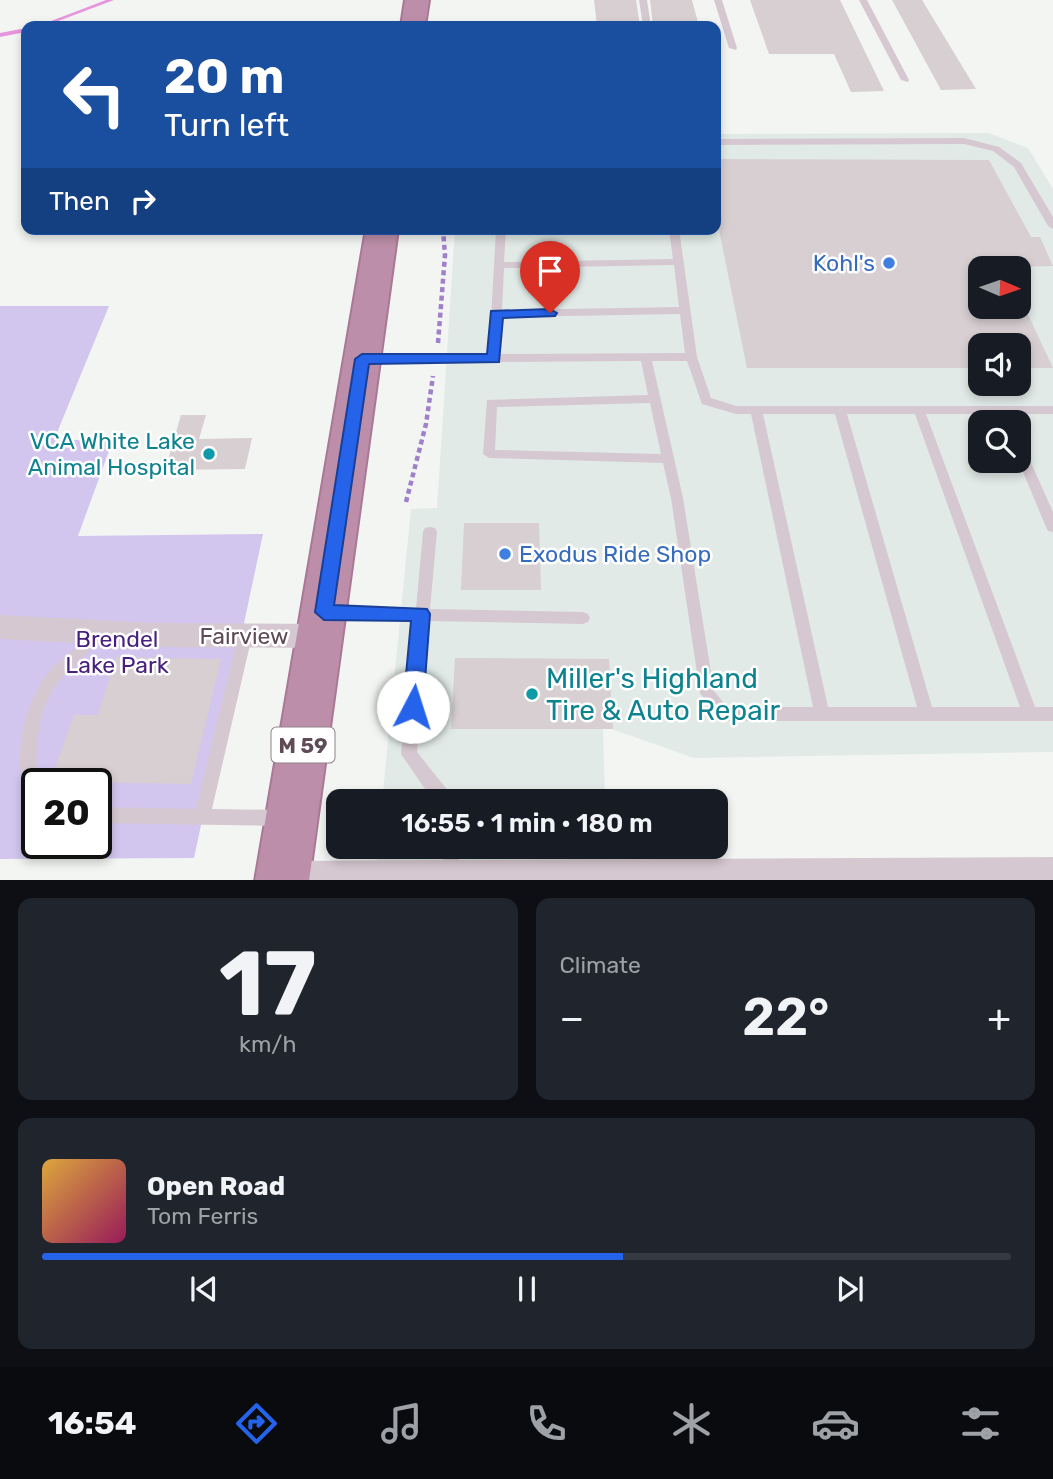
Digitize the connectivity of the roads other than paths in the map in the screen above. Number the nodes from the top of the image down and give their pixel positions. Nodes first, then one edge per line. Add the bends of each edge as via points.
1 (418, 0) edge
2 (643, 0) edge
3 (718, 0) edge
4 (863, 0) edge
5 (415, 21) edge
6 (647, 21) edge
7 (733, 48) dead end
8 (905, 80) dead end
9 (721, 142) edge
10 (1053, 226) edge
11 (381, 235) edge
12 (501, 235) edge
13 (675, 235) edge
14 (678, 262) junction
15 (499, 265) junction
16 (685, 310) junction
17 (496, 314) junction
18 (646, 358) junction
19 (691, 358) junction
20 (362, 359) junction
21 (494, 359) junction
22 (655, 399) junction
23 (756, 410) junction
24 (840, 410) junction
25 (919, 410) junction
26 (1053, 410) edge
27 (968, 413) edge
28 (1031, 413) edge
29 (668, 459) junction
30 (1029, 473) edge
31 (1053, 527) edge
32 (430, 532) dead end
33 (421, 614) junction
34 (583, 618) dead end
35 (322, 624) junction
36 (0, 627) edge
37 (92, 632) junction
38 (245, 636) junction
39 (822, 714) junction
40 (926, 714) junction
41 (1030, 714) junction
42 (1053, 714) edge
43 (26, 768) edge
44 (435, 789) edge
45 (112, 815) edge
46 (202, 817) junction
47 (292, 818) junction
48 (451, 862) edge
49 (1053, 874) edge
50 (523, 878) edge
51 (856, 878) edge
52 (282, 879) edge

1 - 5 highway
2 - 6 lane
3 - 7 lane
4 - 8 lane
9 - 10 lane via 964,141 985,146 1017,165
11 - 20 highway, M 59
12 - 15 lane
13 - 14 lane
14 - 15 lane
14 - 16 lane
15 - 17 lane
16 - 17 lane
16 - 19 lane
17 - 21 lane
18 - 19 lane
18 - 21 lane
18 - 22 lane
19 - 23 lane via 706,401 736,410
20 - 21 lane
20 - 35 highway, M 59
22 - 29 lane
22 - 29 lane via 491,403 489,454
23 - 24 lane
23 - 39 lane
24 - 25 lane
24 - 40 lane
25 - 27 lane
25 - 41 lane
26 - 28 lane
29 - 39 lane via 707,693 723,714
30 - 31 lane
32 - 33 lane
33 - 34 lane
33 - 35 lane
33 - 44 lane via 409,754
35 - 38 street, Fairview
35 - 47 highway, M 59
36 - 37 street, Fairview
37 - 38 street, Fairview
37 - 43 lane via 90,643 51,681
38 - 46 lane
39 - 40 lane
40 - 41 lane
41 - 42 lane
45 - 46 lane
46 - 47 lane
47 - 52 highway, M 59
48 - 50 street
48 - 52 street
49 - 51 street
50 - 51 street

